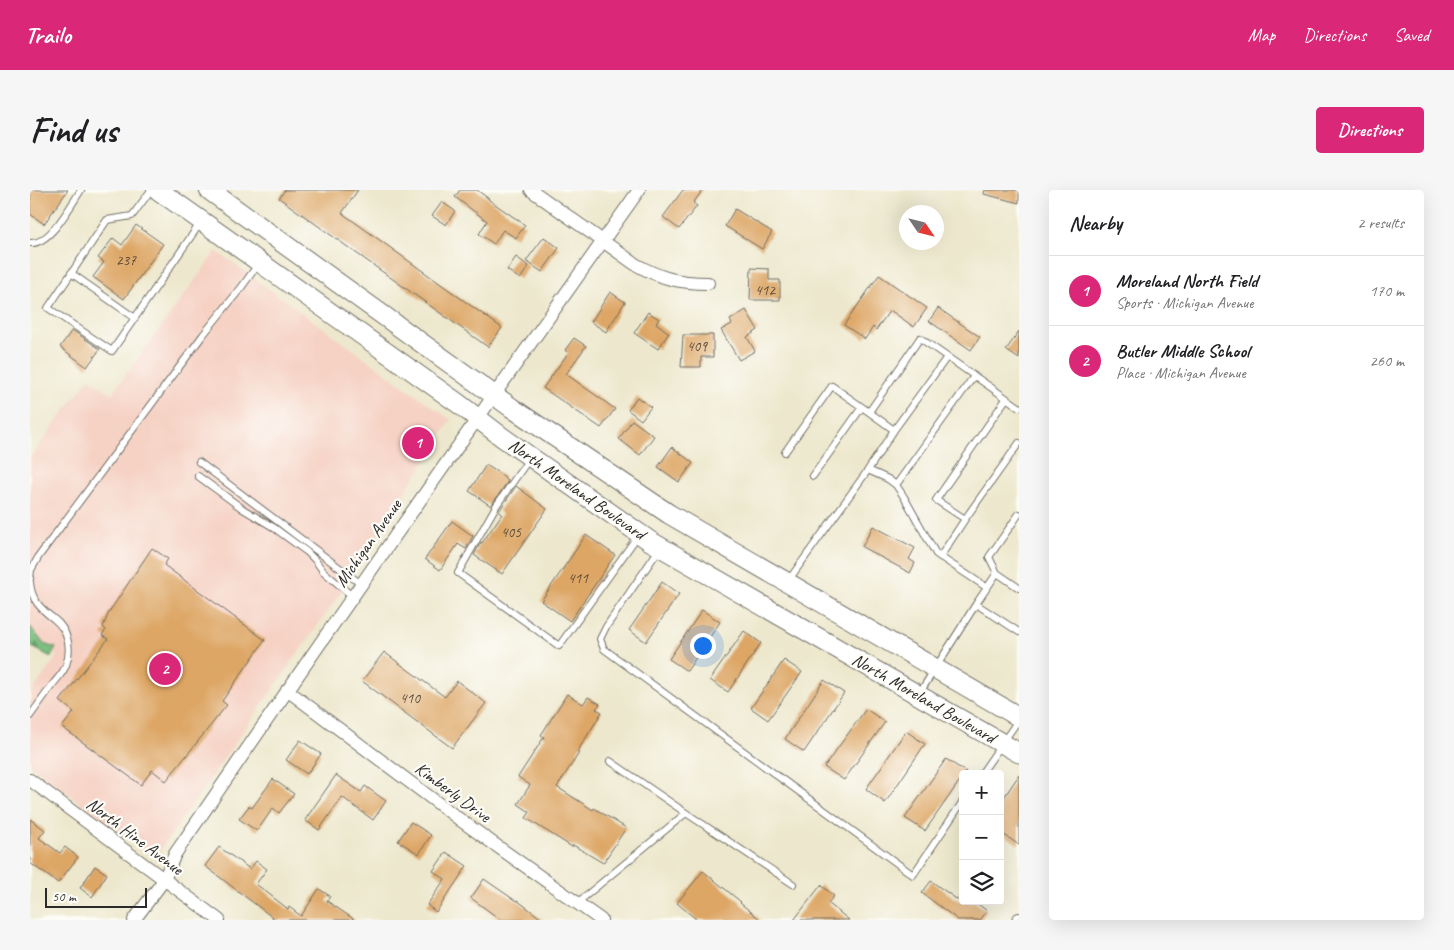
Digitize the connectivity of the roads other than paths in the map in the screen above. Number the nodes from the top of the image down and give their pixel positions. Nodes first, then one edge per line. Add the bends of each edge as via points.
1 (82, 190) edge
2 (151, 190) edge
3 (158, 190) edge
4 (209, 190) edge
5 (532, 190) edge
6 (639, 190) edge
7 (202, 221) junction
8 (603, 241) junction
9 (30, 243) edge
10 (260, 262) junction
11 (71, 273) junction
12 (708, 283) dead end
13 (135, 318) junction
14 (416, 339) junction
15 (946, 357) junction
16 (400, 362) junction
17 (974, 376) junction
18 (494, 395) junction
19 (1006, 398) junction
20 (862, 407) junction
21 (1019, 407) edge
22 (869, 412) junction
23 (478, 418) junction
24 (894, 430) junction
25 (564, 444) junction
26 (1019, 444) edge
27 (785, 452) dead end
28 (530, 457) junction
29 (199, 462) dead end
30 (546, 468) junction
31 (868, 470) junction
32 (198, 476) dead end
33 (813, 476) dead end
34 (896, 485) junction
35 (1019, 514) edge
36 (965, 519) junction
37 (639, 533) junction
38 (661, 547) junction
39 (940, 557) junction
40 (997, 573) junction
41 (30, 580) edge
42 (787, 582) junction
43 (361, 584) junction
44 (986, 587) junction
45 (1019, 588) edge
46 (352, 596) junction
47 (976, 604) junction
48 (1019, 632) edge
49 (935, 668) junction
50 (287, 690) junction
51 (918, 695) junction
52 (30, 716) edge
53 (1019, 718) edge
54 (1002, 743) junction
55 (1019, 752) edge
56 (610, 761) dead end
57 (984, 770) edge
58 (30, 780) edge
59 (959, 807) edge
60 (686, 813) junction
61 (164, 880) junction
62 (792, 884) dead end
63 (577, 903) junction
64 (134, 920) edge
65 (219, 920) edge
66 (601, 920) edge

1 - 9 lane via 56,226 36,244
2 - 11 lane via 132,216 107,220
3 - 7 street, North Moreland Boulevard
4 - 14 street, North Moreland Boulevard
5 - 8 street
6 - 8 street, Michigan Avenue
7 - 10 street, North Moreland Boulevard
7 - 13 lane
8 - 12 street via 649,272 677,282
8 - 18 street, Michigan Avenue
10 - 16 street, North Moreland Boulevard
10 - 41 lane via 39,556 31,570
11 - 13 lane
11 - 13 lane via 48,308 112,351
14 - 16 street
14 - 18 street, North Moreland Boulevard
15 - 17 lane
15 - 22 lane via 920,338
15 - 24 lane
16 - 23 street, North Moreland Boulevard
17 - 19 lane
17 - 34 lane
18 - 23 street, Michigan Avenue
18 - 25 street, North Moreland Boulevard
19 - 21 lane
19 - 36 lane via 936,500
20 - 22 lane
20 - 27 lane via 832,386
20 - 33 lane
22 - 24 lane
23 - 28 street, North Moreland Boulevard
23 - 43 street, Michigan Avenue
24 - 31 lane
25 - 30 street
25 - 42 street, North Moreland Boulevard via 669,514
26 - 36 lane
28 - 30 street, North Moreland Boulevard
28 - 37 lane via 496,506 458,573 559,646
29 - 43 lane
30 - 37 street, North Moreland Boulevard
31 - 34 lane
31 - 42 lane
32 - 46 lane via 307,552
34 - 39 lane
35 - 40 lane via 989,557
36 - 39 lane
37 - 38 street, North Moreland Boulevard
38 - 51 street, North Moreland Boulevard
38 - 59 lane via 606,627 600,639 604,649 913,875
39 - 44 lane
40 - 44 lane
40 - 45 lane
41 - 52 lane via 35,601 64,630 69,650 66,666
42 - 49 street, North Moreland Boulevard
43 - 46 street, Michigan Avenue
44 - 47 lane
46 - 50 street, Michigan Avenue
47 - 48 lane
47 - 49 lane
49 - 51 lane
49 - 53 street, North Moreland Boulevard
50 - 61 street, Michigan Avenue via 175,854
50 - 63 street, Kimberly Drive
51 - 54 street, North Moreland Boulevard
53 - 54 lane
54 - 55 street, North Moreland Boulevard
54 - 57 lane
56 - 60 lane
58 - 61 street, North Hine Avenue
60 - 62 lane
60 - 63 lane
61 - 64 street, Michigan Avenue
61 - 65 street, North Hine Avenue
63 - 66 street, Kimberly Drive

